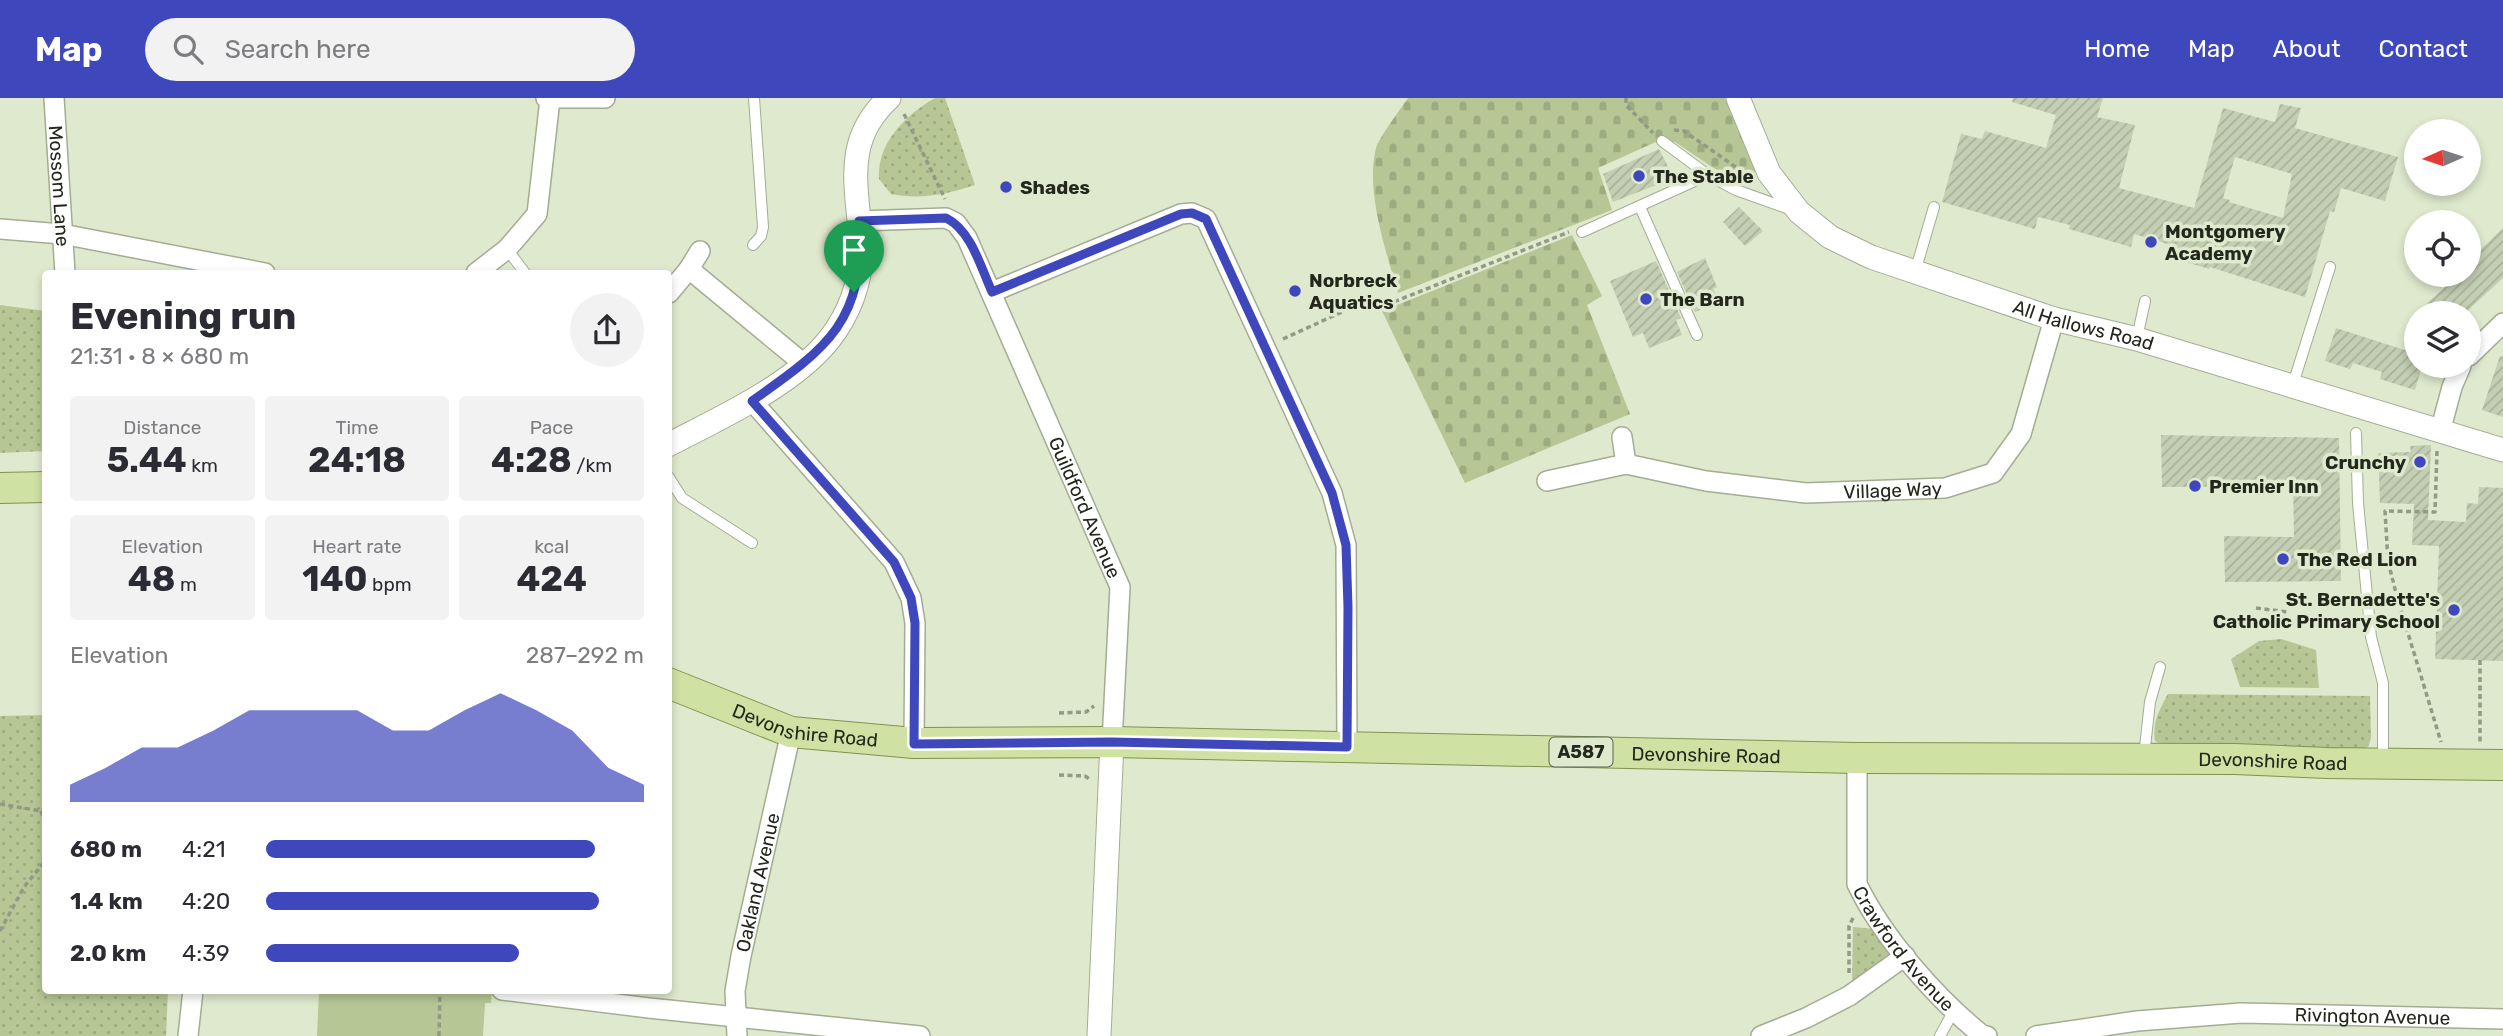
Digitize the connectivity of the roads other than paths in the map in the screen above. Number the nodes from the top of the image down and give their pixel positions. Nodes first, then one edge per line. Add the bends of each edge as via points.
1 (54, 98) edge
2 (548, 98) edge
3 (605, 98) edge
4 (754, 98) edge
5 (1738, 98) edge
6 (894, 102) edge
7 (1662, 141) road end
8 (1708, 174) junction
9 (1640, 207) junction
10 (1934, 207) dead end
11 (1799, 212) junction
12 (859, 221) junction
13 (0, 229) edge
14 (1582, 232) road end
15 (62, 234) junction
16 (753, 245) dead end
17 (507, 249) junction
18 (699, 251) dead end
19 (2330, 267) dead end
20 (689, 269) junction
21 (65, 270) edge
22 (249, 270) edge
23 (479, 270) edge
24 (523, 270) edge
25 (1915, 273) junction
26 (672, 289) edge
27 (992, 292) junction
28 (2145, 302) dead end
29 (2054, 319) junction
30 (2503, 323) edge
31 (1697, 335) dead end
32 (2137, 339) junction
33 (2481, 344) edge
34 (804, 364) junction
35 (2456, 378) edge
36 (2292, 384) junction
37 (752, 401) junction
38 (2439, 431) junction
39 (2356, 433) dead end
40 (1622, 438) dead end
41 (672, 443) edge
42 (2503, 450) edge
43 (1626, 464) junction
44 (1547, 481) dead end
45 (672, 482) edge
46 (0, 488) edge
47 (42, 488) edge
48 (752, 543) dead end
49 (2160, 667) dead end
50 (672, 685) edge
51 (791, 732) junction
52 (1112, 742) junction
53 (914, 744) junction
54 (1347, 747) junction
55 (1857, 758) junction
56 (2144, 758) junction
57 (2384, 764) junction
58 (2491, 765) edge
59 (1905, 956) junction
60 (192, 994) edge
61 (527, 994) edge
62 (1953, 1012) junction
63 (2503, 1019) edge
64 (737, 1027) edge
65 (188, 1036) edge
66 (920, 1036) edge
67 (1099, 1036) edge
68 (1761, 1036) edge
69 (1940, 1036) edge
70 (1987, 1036) edge
71 (2036, 1036) edge

1 - 15 street, Mossom Lane
2 - 3 street
2 - 17 street via 537,214
4 - 16 lane via 763,227
5 - 11 street, All Hallows Road via 1769,173
6 - 12 street via 871,121 856,155
7 - 8 lane
8 - 9 lane
8 - 11 lane via 1736,190
9 - 14 lane
9 - 31 lane
10 - 25 lane
11 - 25 street, All Hallows Road via 1830,237
12 - 27 street, Guildford Avenue via 946,218 956,222
12 - 34 street via 859,272 854,292 835,331
13 - 15 street
15 - 21 street, Mossom Lane
15 - 22 street
17 - 23 street
17 - 24 lane
18 - 20 street
19 - 36 lane
20 - 26 street
20 - 34 street
25 - 29 street, All Hallows Road
27 - 52 street, Guildford Avenue via 1119,587
27 - 54 street via 1181,214 1206,219 1332,493 1346,545
28 - 32 lane
29 - 32 street, All Hallows Road
29 - 43 street, Village Way via 2021,435 1993,473 1945,488 1806,493 1706,481
30 - 33 street
32 - 36 street, All Hallows Road
34 - 37 street
35 - 38 street
36 - 38 street, All Hallows Road
37 - 41 street
37 - 53 street via 894,562 911,598 915,623
38 - 42 street, All Hallows Road
39 - 57 lane via 2369,624 2383,683
40 - 43 street
43 - 44 street, Village Way
45 - 48 lane via 682,498
46 - 47 main road
49 - 56 lane via 2150,702
50 - 51 main road, Devonshire Road / A587
51 - 53 main road, Devonshire Road / A587
51 - 64 street, Oakland Avenue via 741,956 735,991
52 - 53 main road, Devonshire Road / A587
52 - 54 main road, Devonshire Road / A587
52 - 67 street, Guildford Avenue
54 - 55 main road, Devonshire Road / A587
55 - 56 main road, Devonshire Road / A587
55 - 59 street, Crawford Avenue via 1857,884
56 - 57 main road, Devonshire Road / A587
57 - 58 main road, Devonshire Road / A587
59 - 62 street, Crawford Avenue
59 - 68 street via 1849,996
60 - 65 street
61 - 64 street
62 - 69 lane
62 - 70 street, Crawford Avenue
63 - 71 street, Rivington Avenue via 2241,1013 2137,1021
64 - 66 street

